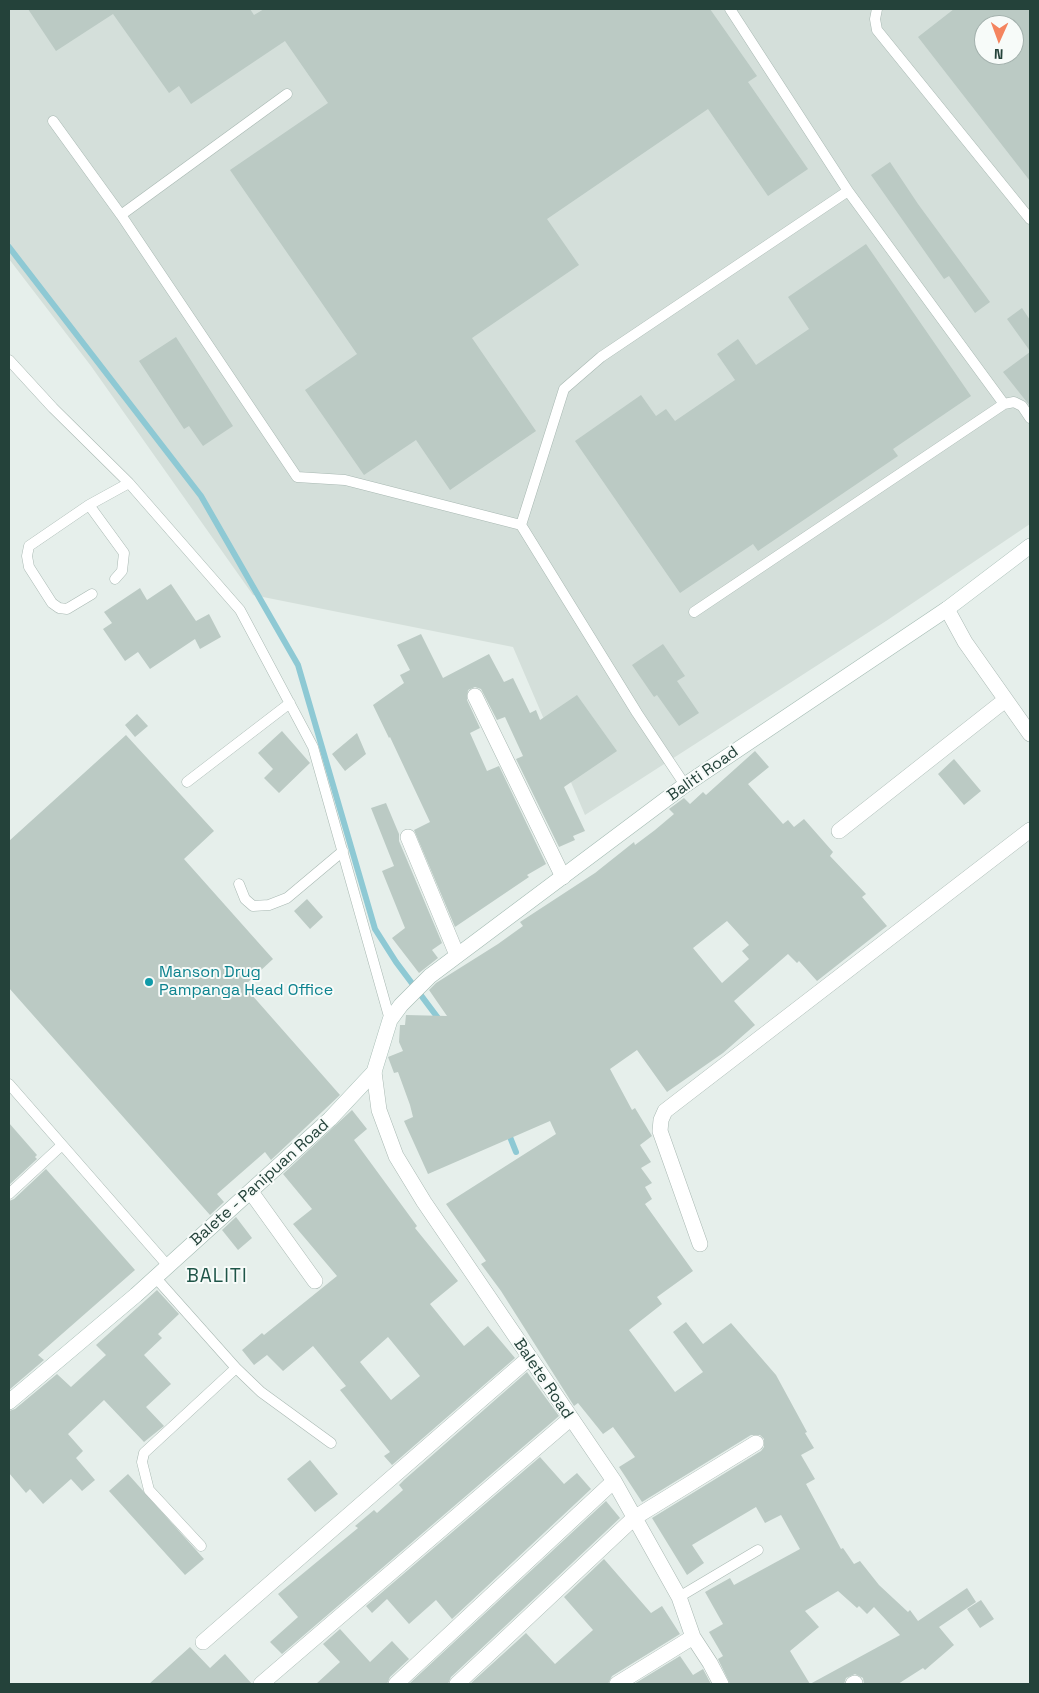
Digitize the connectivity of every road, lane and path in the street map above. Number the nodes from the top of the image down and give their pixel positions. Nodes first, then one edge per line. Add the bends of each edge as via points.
1 (730, 9) edge
2 (877, 9) edge
3 (287, 94) dead end
4 (53, 121) dead end
5 (848, 191) junction
6 (121, 215) junction
7 (1030, 219) edge
8 (9, 360) edge
9 (1004, 404) junction
10 (1030, 418) edge
11 (130, 483) junction
12 (89, 505) junction
13 (522, 525) junction
14 (1030, 546) edge
15 (115, 579) dead end
16 (92, 594) dead end
17 (947, 609) junction
18 (694, 612) dead end
19 (475, 696) dead end
20 (1004, 701) junction
21 (290, 703) junction
22 (1030, 734) edge
23 (187, 782) dead end
24 (685, 785) junction
25 (1030, 830) edge
26 (839, 831) dead end
27 (408, 837) dead end
28 (343, 851) junction
29 (563, 877) junction
30 (239, 884) dead end
31 (457, 955) junction
32 (390, 1020) junction
33 (374, 1072) junction
34 (9, 1084) edge
35 (62, 1145) junction
36 (251, 1192) junction
37 (9, 1194) edge
38 (700, 1244) dead end
39 (168, 1266) junction
40 (155, 1277) junction
41 (315, 1281) dead end
42 (529, 1358) junction
43 (236, 1368) junction
44 (9, 1402) edge
45 (570, 1419) junction
46 (332, 1443) dead end
47 (756, 1443) dead end
48 (614, 1481) junction
49 (634, 1518) junction
50 (201, 1546) dead end
51 (758, 1550) dead end
52 (679, 1597) junction
53 (693, 1637) junction
54 (203, 1642) dead end
55 (262, 1684) edge
56 (396, 1684) edge
57 (457, 1684) edge
58 (617, 1684) edge
59 (721, 1684) edge

1 - 5 lane
2 - 7 lane via 877,30
3 - 6 lane
4 - 6 lane
5 - 9 lane
5 - 13 lane via 601,357 564,389
6 - 13 lane via 297,477 345,480
8 - 11 lane
9 - 10 lane via 1014,402 1022,406
9 - 18 lane
11 - 12 lane
11 - 21 lane via 240,610
12 - 15 lane via 124,553 122,571
12 - 16 lane via 29,546 27,556 29,567 59,608 67,609
13 - 24 lane
14 - 17 street, Baliti Road
17 - 20 street
17 - 24 street, Baliti Road
19 - 29 street
20 - 22 street
20 - 26 street
21 - 23 lane
21 - 28 lane via 313,747
24 - 29 street, Baliti Road
25 - 38 street via 665,1111 660,1131
27 - 31 street
28 - 30 lane via 287,898 269,905 253,906 245,899
28 - 32 lane
29 - 31 street, Baliti Road
31 - 32 street, Baliti Road via 430,976
32 - 33 street, Balete - Panipuan Road
33 - 36 street, Balete - Panipuan Road via 330,1119
33 - 42 street, Balete Road via 379,1110 396,1156
34 - 35 lane
35 - 37 lane
35 - 39 lane
36 - 39 street, Balete - Panipuan Road
36 - 41 street
39 - 40 street, Balete - Panipuan Road
40 - 43 lane
40 - 44 street, Balete - Panipuan Road
42 - 45 street, Balete Road
42 - 54 street
43 - 46 lane via 261,1392
43 - 50 lane via 144,1453 142,1462 149,1490
45 - 48 street, Balete Road
45 - 55 street
47 - 49 street
48 - 49 street, Balete Road
48 - 56 street
49 - 52 street, Balete Road
49 - 57 street
51 - 52 lane
52 - 53 street, Balete Road
53 - 58 street
53 - 59 street, Balete Road

